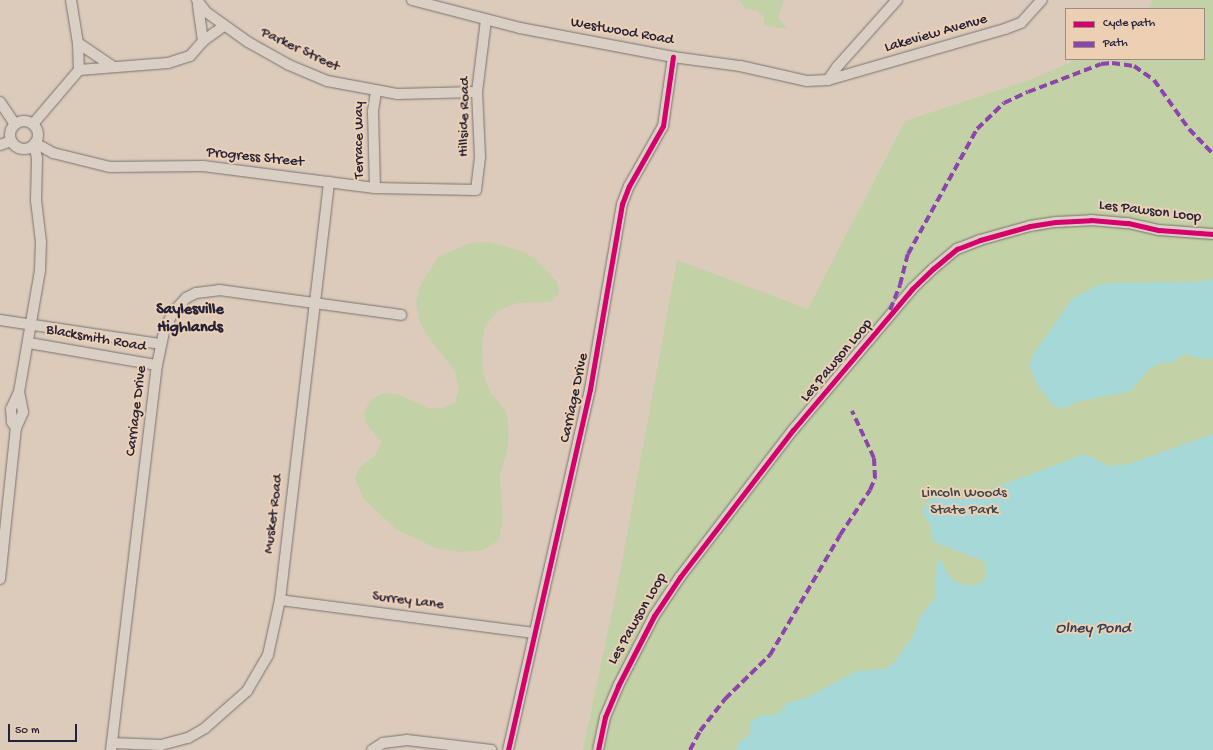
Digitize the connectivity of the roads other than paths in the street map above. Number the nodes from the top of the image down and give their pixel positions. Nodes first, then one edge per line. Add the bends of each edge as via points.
1 (71, 0) edge
2 (412, 0) edge
3 (897, 0) edge
4 (1042, 0) edge
5 (198, 2) edge
6 (424, 2) edge
7 (486, 20) junction
8 (224, 26) junction
9 (203, 41) junction
10 (78, 43) junction
11 (673, 57) junction
12 (112, 66) junction
13 (80, 70) junction
14 (828, 80) junction
15 (376, 92) junction
16 (478, 92) junction
17 (0, 102) edge
18 (16, 124) junction
19 (33, 124) junction
20 (11, 141) junction
21 (35, 144) junction
22 (0, 145) edge
23 (329, 182) junction
24 (375, 188) junction
25 (476, 190) joint
26 (1213, 234) edge
27 (315, 305) junction
28 (401, 315) dead end
29 (0, 320) edge
30 (32, 325) junction
31 (29, 343) junction
32 (161, 344) junction
33 (157, 365) junction
34 (3, 513) edge
35 (0, 579) edge
36 (280, 600) junction
37 (533, 633) junction
38 (111, 746) edge
39 (372, 750) edge
40 (491, 750) edge
41 (508, 750) edge
42 (598, 750) edge

1 - 10 street
2 - 6 street, Westwood Road
3 - 14 street
4 - 14 street, Lakeview Avenue via 1016,25
5 - 8 street, Parker Street
5 - 9 street
6 - 7 street, Westwood Road
7 - 11 street, Westwood Road
7 - 16 street, Hillside Road
8 - 9 street
8 - 15 street, Parker Street via 311,74 346,87
9 - 12 street via 190,56 168,63
10 - 12 street
10 - 13 street
11 - 14 street, Westwood Road via 740,66 807,81
11 - 37 street, Carriage Drive via 663,126 629,186 622,204 590,389
12 - 13 street
13 - 19 street
15 - 16 street, Parker Street
15 - 24 street, Terrace Way via 373,111
16 - 25 street, Hillside Road via 480,157
17 - 18 street
18 - 19 street via 22,121
18 - 20 street via 11,132
19 - 21 street via 38,134
20 - 21 street via 18,147 28,148
20 - 22 street
21 - 23 street, Progress Street via 53,153 103,166 203,166
21 - 30 street via 36,200 41,242
23 - 24 street, Progress Street
23 - 27 street, Musket Road
24 - 25 street, Progress Street
26 - 42 street, Les Pawson Loop via 1159,230 1128,223 1091,220 1056,222 1009,231 980,240 952,254 912,289 793,430 701,548 654,616 618,686 605,717
27 - 28 street, Carriage Drive
27 - 32 street, Carriage Drive via 219,290 196,293 186,298 174,311 165,328
27 - 36 street, Musket Road
29 - 30 street, Blacksmith Road
30 - 31 street
30 - 32 street, Blacksmith Road
31 - 33 street, Blacksmith Road
31 - 34 street via 20,392 22,412 16,428
32 - 33 street, Carriage Drive
33 - 38 street, Carriage Drive
34 - 35 street
36 - 37 street, Surrey Lane
36 - 38 street, Musket Road via 268,655 256,680 205,728 188,738 161,745
37 - 41 street, Carriage Drive
39 - 40 street via 388,742 407,740

